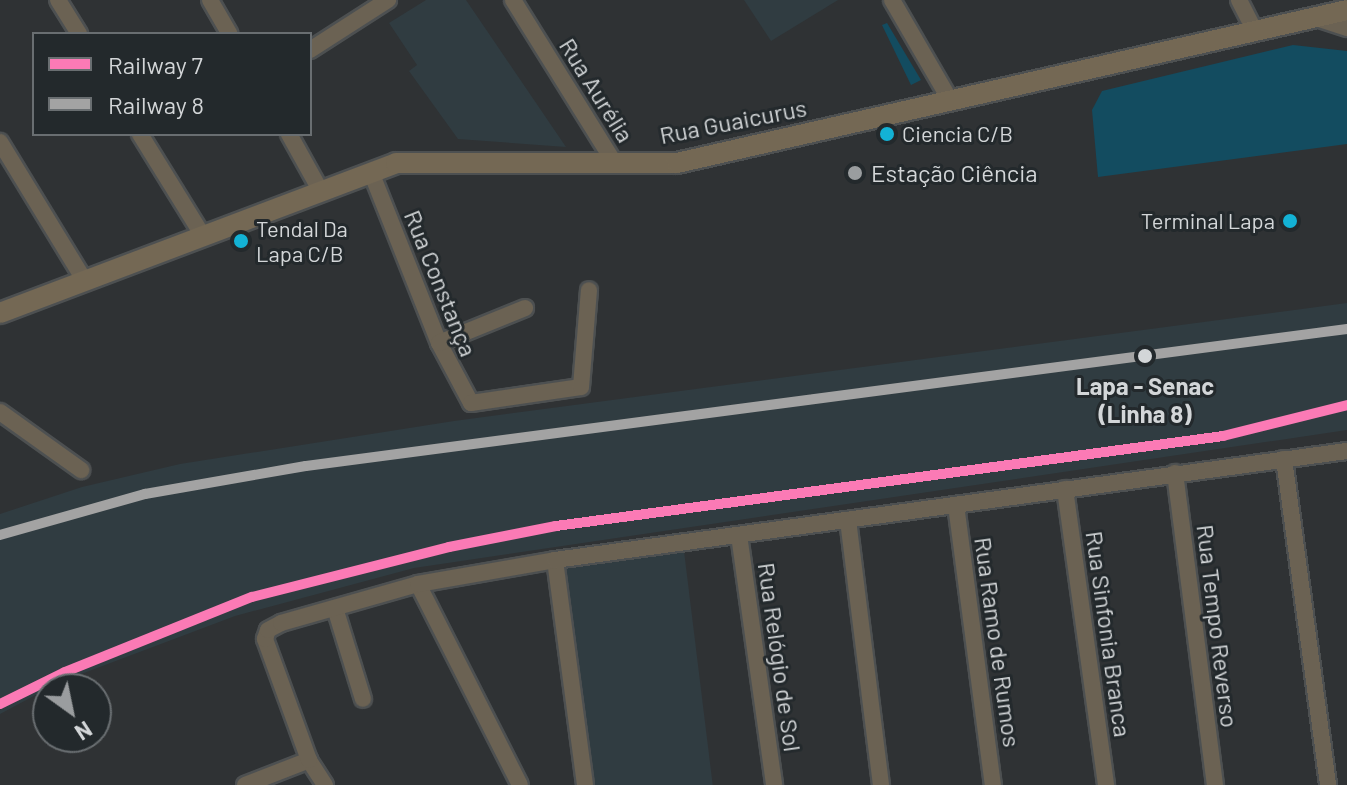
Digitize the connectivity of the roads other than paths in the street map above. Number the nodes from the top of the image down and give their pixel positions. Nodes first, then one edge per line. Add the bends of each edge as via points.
1 (58, 0) edge
2 (210, 0) edge
3 (388, 0) edge
4 (513, 0) edge
5 (892, 0) edge
6 (1239, 0) edge
7 (1347, 10) edge
8 (1316, 18) junction
9 (1347, 28) edge
10 (78, 32) edge
11 (229, 32) edge
12 (1255, 32) junction
13 (312, 49) edge
14 (950, 100) junction
15 (141, 136) edge
16 (290, 136) edge
17 (0, 142) edge
18 (615, 164) junction
19 (371, 172) junction
20 (320, 190) junction
21 (203, 236) junction
22 (85, 281) junction
23 (589, 290) dead end
24 (525, 308) dead end
25 (0, 313) edge
26 (439, 343) junction
27 (0, 412) edge
28 (1347, 451) edge
29 (1284, 459) junction
30 (81, 470) dead end
31 (1175, 473) junction
32 (1065, 489) junction
33 (956, 505) junction
34 (848, 520) junction
35 (739, 535) junction
36 (555, 560) junction
37 (418, 584) junction
38 (335, 608) junction
39 (363, 699) dead end
40 (309, 760) junction
41 (245, 785) edge
42 (325, 785) edge
43 (520, 785) edge
44 (585, 785) edge
45 (774, 785) edge
46 (881, 785) edge
47 (993, 785) edge
48 (1106, 785) edge
49 (1215, 785) edge
50 (1328, 785) edge

1 - 10 street
2 - 11 street
3 - 13 street
4 - 18 street, Rua Aurélia
5 - 14 street
6 - 12 street
7 - 8 main road, Rua Guaicurus
8 - 9 street
8 - 12 main road, Rua Guaicurus
12 - 14 main road, Rua Guaicurus
14 - 18 main road, Rua Guaicurus via 677,163
15 - 21 street
16 - 20 street
17 - 22 street
18 - 19 main road, Rua Guaicurus via 412,161
19 - 20 main road, Rua Guaicurus
19 - 26 street, Rua Constança
20 - 21 main road, Rua Guaicurus
21 - 22 main road, Rua Guaicurus
22 - 25 main road, Rua Guaicurus
23 - 26 street, Rua Constança via 585,381 571,392 476,405 465,399
24 - 26 street
27 - 30 street
28 - 29 street
29 - 31 street
29 - 50 street
31 - 32 street
31 - 49 street, Rua Tempo Reverso
32 - 33 street
32 - 48 street, Rua Sinfonia Branca
33 - 34 street
33 - 47 street, Rua Ramo de Rumos
34 - 35 street
34 - 46 street
35 - 36 street
35 - 45 street, Rua Relógio de Sol
36 - 37 street
36 - 44 street
37 - 38 street
37 - 43 street
38 - 39 street
38 - 40 street via 281,623 268,630 265,639
40 - 41 street
40 - 42 street

